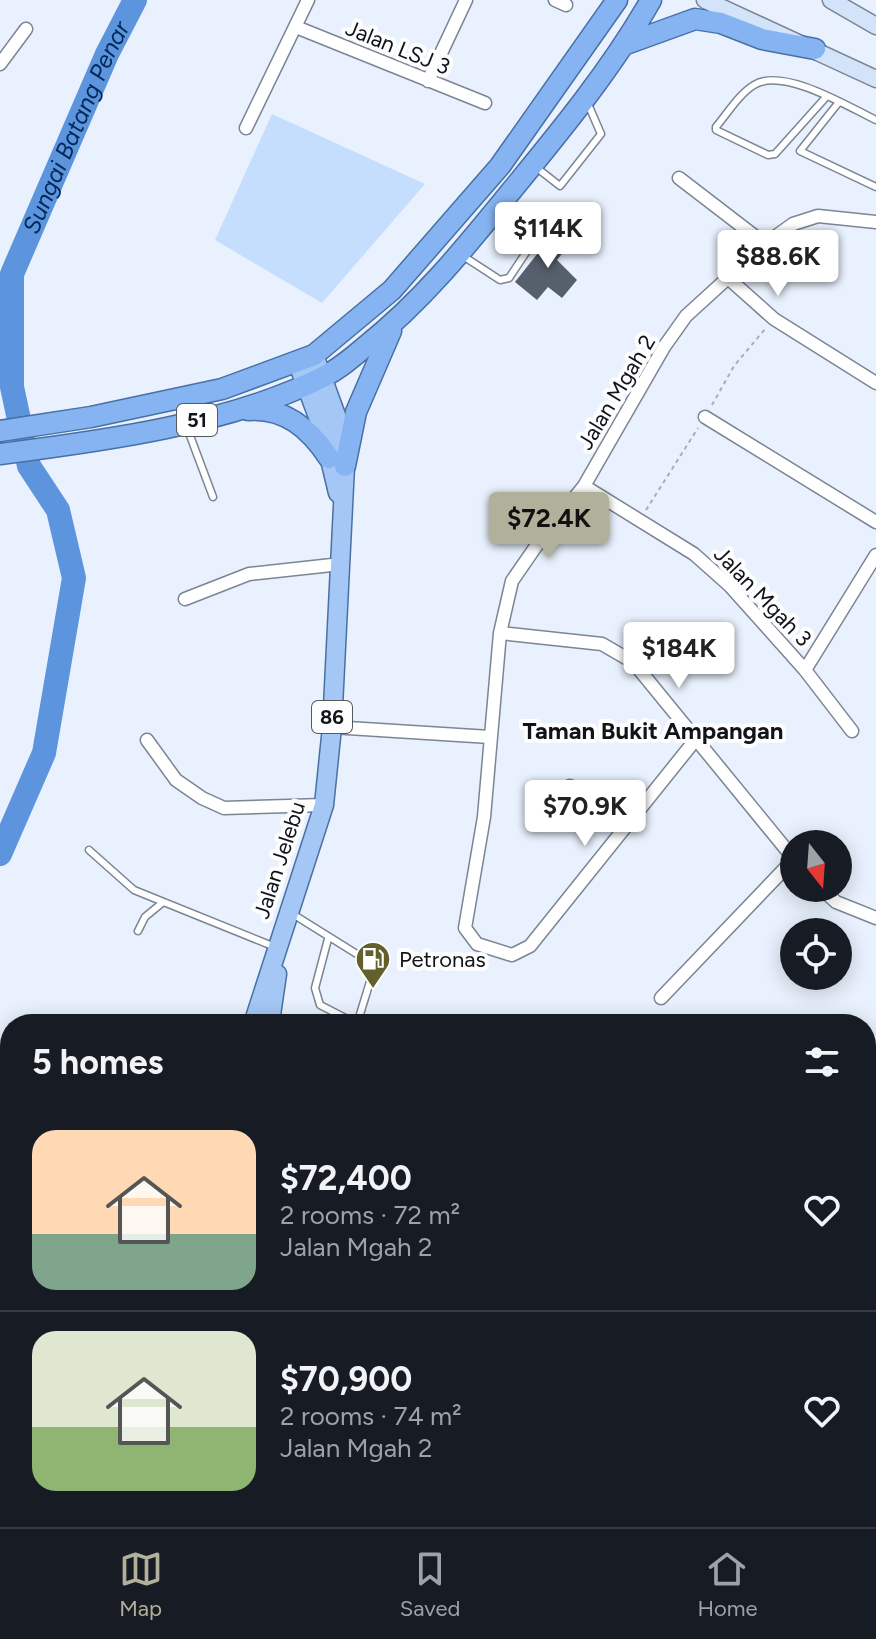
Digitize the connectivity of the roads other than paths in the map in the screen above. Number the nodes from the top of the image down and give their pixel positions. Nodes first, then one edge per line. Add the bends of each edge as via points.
1 (308, 0) edge
2 (466, 0) edge
3 (617, 0) edge
4 (651, 0) edge
5 (705, 0) edge
6 (831, 0) edge
7 (723, 4) edge
8 (876, 26) edge
9 (296, 27) junction
10 (26, 29) dead end
11 (626, 44) junction
12 (815, 49) junction
13 (0, 64) edge
14 (876, 79) edge
15 (428, 81) junction
16 (827, 96) junction
17 (584, 97) junction
18 (839, 102) junction
19 (485, 103) dead end
20 (876, 120) edge
21 (246, 128) dead end
22 (533, 165) junction
23 (679, 178) dead end
24 (876, 187) edge
25 (504, 200) junction
26 (876, 222) edge
27 (765, 244) junction
28 (460, 255) junction
29 (728, 278) junction
30 (394, 323) junction
31 (305, 358) junction
32 (314, 381) junction
33 (876, 383) edge
34 (229, 414) junction
35 (705, 417) dead end
36 (185, 422) junction
37 (0, 431) edge
38 (0, 454) edge
39 (337, 462) junction
40 (584, 486) junction
41 (213, 497) dead end
42 (876, 522) edge
43 (876, 555) edge
44 (341, 564) junction
45 (185, 599) dead end
46 (500, 633) junction
47 (805, 670) junction
48 (332, 727) junction
49 (852, 731) dead end
50 (490, 737) junction
51 (696, 739) junction
52 (147, 740) dead end
53 (570, 786) dead end
54 (324, 805) junction
55 (623, 830) junction
56 (780, 842) edge
57 (89, 850) dead end
58 (780, 874) edge
59 (836, 902) edge
60 (162, 903) junction
61 (876, 918) edge
62 (285, 919) junction
63 (138, 931) dead end
64 (328, 939) junction
65 (276, 948) junction
66 (661, 998) dead end
67 (256, 1014) edge
68 (271, 1014) edge
69 (338, 1014) edge
70 (360, 1014) edge

1 - 9 street
2 - 15 street
3 - 31 highway, 51 via 500,166 392,290
4 - 11 highway, 51
5 - 7 main road
6 - 8 main road
7 - 12 main road
9 - 15 street, Jalan LSJ 3
9 - 21 street
10 - 13 street
11 - 12 highway via 695,19
11 - 17 highway, 51
12 - 14 main road
15 - 19 street, Jalan LSJ 3
16 - 16 lane via 779,79 765,81 752,86 716,130 775,154
16 - 18 lane
17 - 22 highway, 51
17 - 22 lane via 601,134 560,186
18 - 20 lane
18 - 24 lane via 800,151
22 - 25 highway, 51
23 - 27 street
25 - 28 highway, 51
25 - 28 lane via 539,233 509,278 500,280
26 - 27 street, Jalan Mgah 2 via 818,216 793,224
27 - 29 street, Jalan Mgah 2
28 - 30 highway, 51
29 - 33 street via 774,319
29 - 40 street, Jalan Mgah 2 via 686,316 664,347
30 - 32 highway, 51
30 - 39 highway
31 - 32 main road, Jalan Jelebu / 86
31 - 37 highway, 51 via 222,389
32 - 34 highway, 51
32 - 39 main road, Jalan Jelebu / 86 via 337,418
34 - 36 highway, 51
34 - 39 highway via 253,410 298,422
35 - 42 street
36 - 38 highway, 51
36 - 41 lane
39 - 44 main road, Jalan Jelebu / 86
40 - 46 street, Jalan Mgah 2 via 512,581
40 - 47 street, Jalan Mgah 3 via 694,554
43 - 47 street
44 - 45 street via 249,574
44 - 48 main road, Jalan Jelebu / 86
46 - 50 street, Jalan Mgah 2
46 - 51 street via 602,644 633,662
47 - 49 street, Jalan Mgah 3
48 - 50 street
48 - 54 main road, Jalan Jelebu / 86
50 - 55 street, Jalan Mgah 2 via 484,817 465,928 477,944 512,955 530,946
51 - 55 street
51 - 56 street
52 - 54 street via 176,780 224,808
53 - 55 street
54 - 62 main road, Jalan Jelebu / 86
57 - 60 lane via 134,890
58 - 66 street
59 - 61 street
60 - 63 lane
60 - 65 lane
62 - 64 lane
62 - 65 main road, Jalan Jelebu / 86
62 - 68 main road
64 - 69 lane via 315,988 320,1005
64 - 70 lane via 368,961 373,972
65 - 67 main road, Jalan Jelebu / 86

